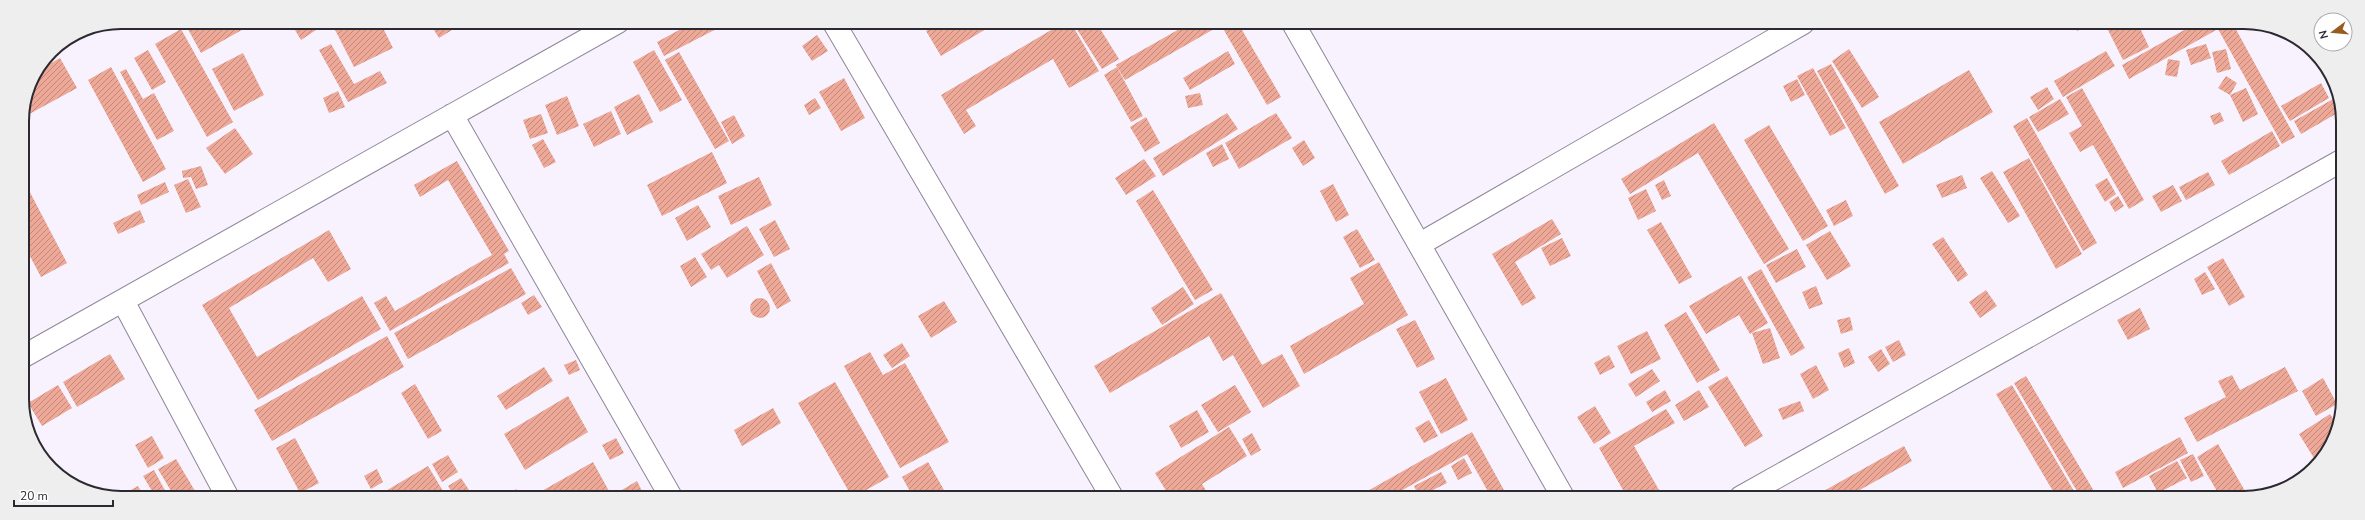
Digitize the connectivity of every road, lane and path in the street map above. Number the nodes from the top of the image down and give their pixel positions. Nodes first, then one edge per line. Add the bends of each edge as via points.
1 (606, 29) edge
2 (838, 29) edge
3 (1296, 29) edge
4 (1794, 29) edge
5 (452, 115) junction
6 (2336, 164) edge
7 (1420, 244) junction
8 (122, 301) junction
9 (29, 353) edge
10 (224, 491) edge
11 (669, 491) edge
12 (1108, 491) edge
13 (1560, 491) edge
14 (1752, 491) edge

1 - 5 street
2 - 12 street
3 - 7 street
4 - 7 street
5 - 8 street
5 - 11 street
6 - 14 street
7 - 13 street
8 - 9 street
8 - 10 street

